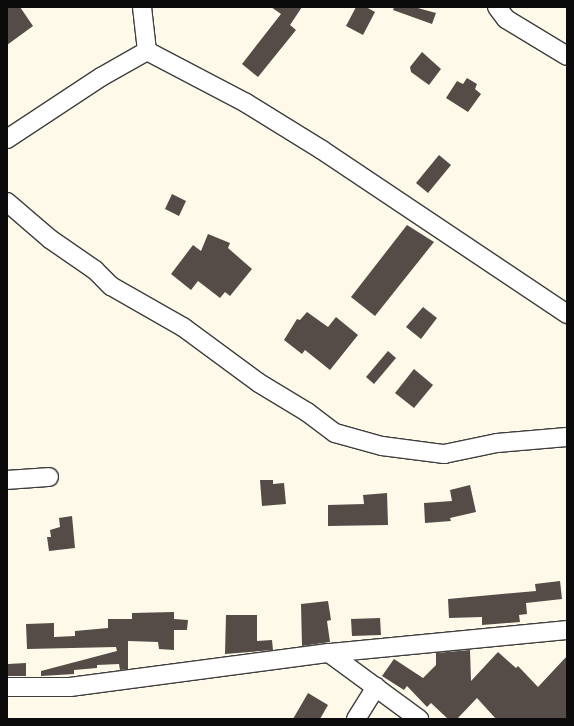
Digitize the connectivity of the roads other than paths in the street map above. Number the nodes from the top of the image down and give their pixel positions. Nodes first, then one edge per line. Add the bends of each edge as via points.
1 (142, 7) edge
2 (497, 7) edge
3 (147, 51) junction
4 (567, 56) edge
5 (7, 139) edge
6 (7, 202) edge
7 (567, 314) edge
8 (567, 437) edge
9 (50, 477) dead end
10 (7, 480) edge
11 (567, 630) edge
12 (329, 653) junction
13 (7, 687) edge
14 (376, 687) junction
15 (356, 719) edge
16 (419, 719) edge

1 - 3 street
2 - 4 street via 506,19
3 - 5 street via 101,77
3 - 7 street via 246,103 322,150
6 - 8 street via 50,239 95,270 111,286 183,326 259,383 307,412 335,434 382,446 444,454 497,443
9 - 10 street
11 - 12 street
12 - 13 street via 70,687
12 - 14 street
14 - 15 street
14 - 16 street

